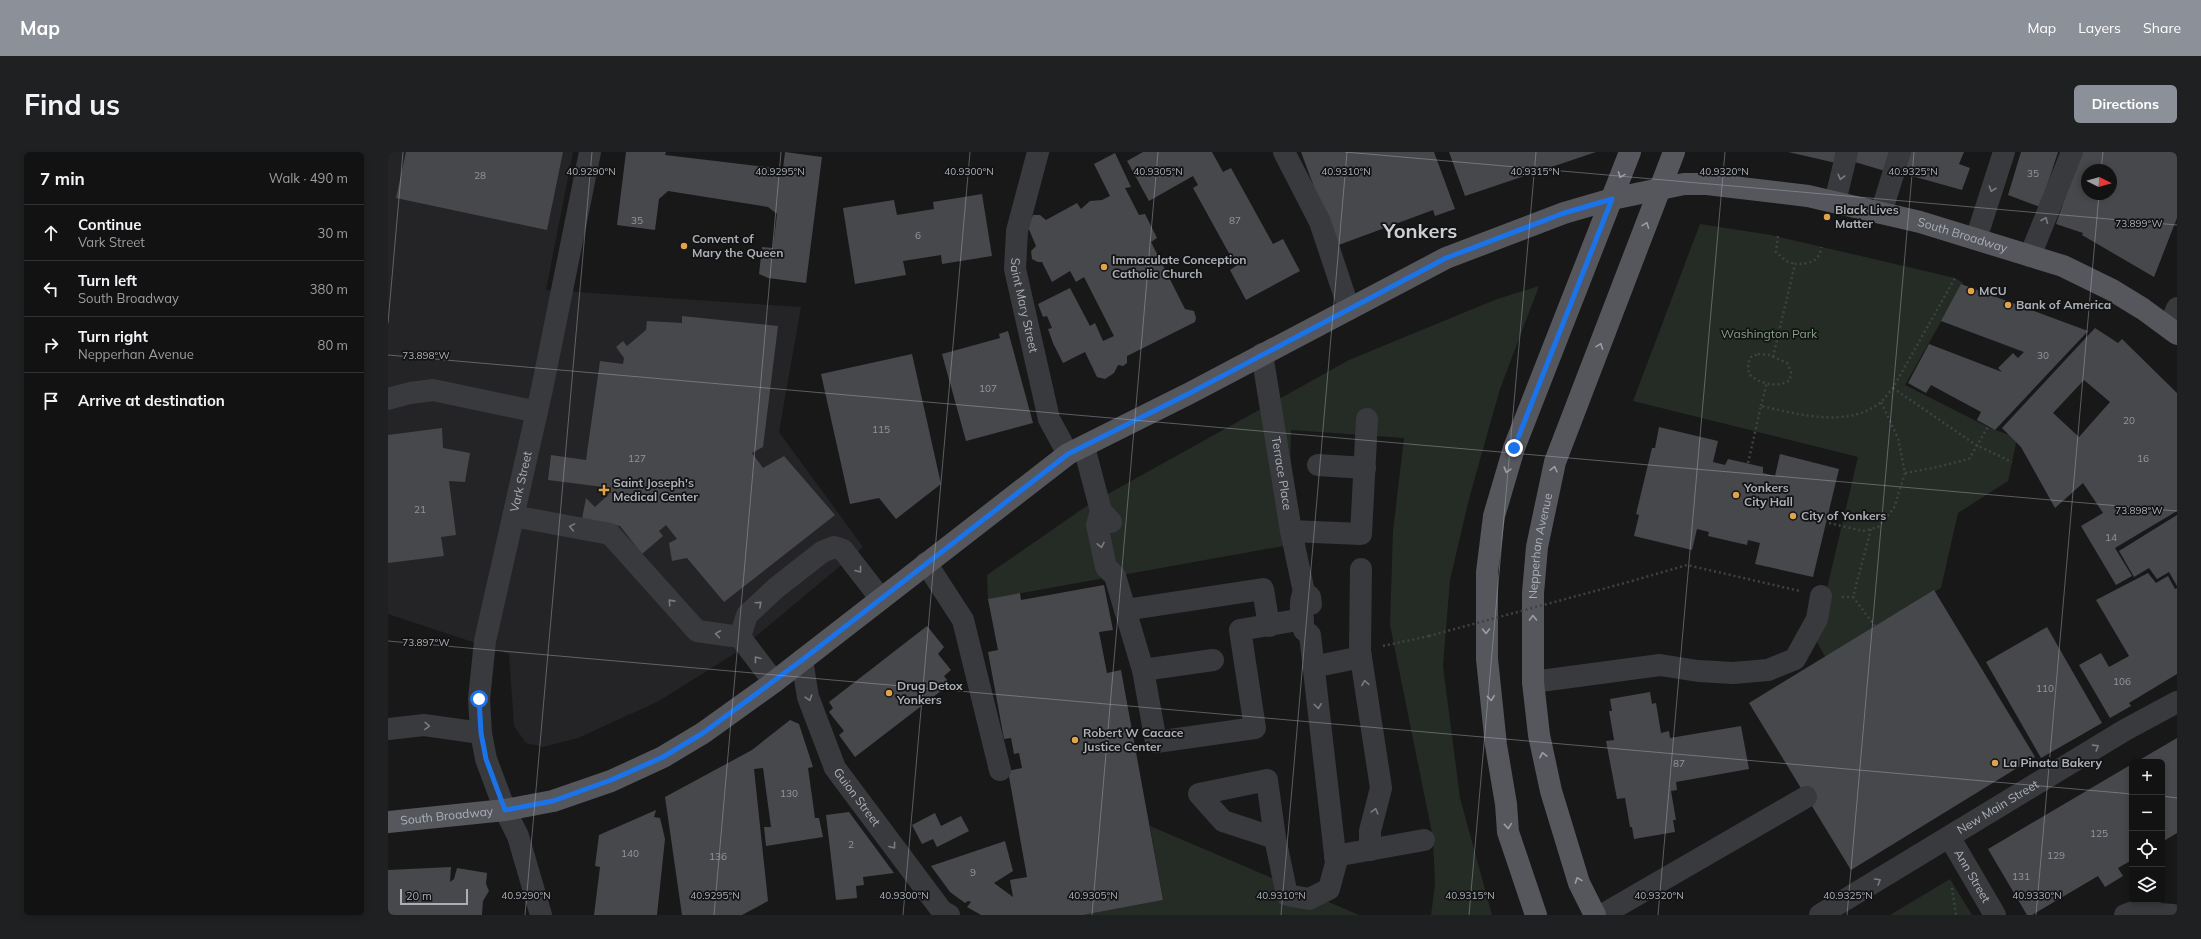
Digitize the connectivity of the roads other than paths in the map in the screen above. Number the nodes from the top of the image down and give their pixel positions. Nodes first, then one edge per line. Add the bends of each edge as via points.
1 (590, 152) edge
2 (1038, 152) edge
3 (1284, 152) edge
4 (1630, 152) edge
5 (1674, 152) edge
6 (1847, 152) edge
7 (1900, 152) edge
8 (2004, 152) edge
9 (2072, 152) edge
10 (1661, 188) junction
11 (1612, 199) junction
12 (1835, 202) junction
13 (1881, 213) junction
14 (1976, 239) junction
15 (2030, 256) junction
16 (1349, 309) junction
17 (2174, 323) edge
18 (1262, 354) junction
19 (388, 400) edge
20 (537, 412) junction
21 (1367, 419) dead end
22 (1076, 451) junction
23 (1318, 465) dead end
24 (1365, 468) junction
25 (513, 516) junction
26 (1291, 531) junction
27 (1361, 534) junction
28 (926, 564) junction
29 (1822, 596) road end
30 (881, 599) junction
31 (1125, 610) junction
32 (1269, 626) junction
33 (1306, 627) junction
34 (740, 636) junction
35 (1361, 657) junction
36 (802, 660) junction
37 (1213, 660) dead end
38 (1313, 664) junction
39 (1143, 670) junction
40 (774, 682) junction
41 (1533, 682) junction
42 (2177, 702) edge
43 (388, 729) edge
44 (481, 733) junction
45 (1000, 770) dead end
46 (1806, 797) dead end
47 (505, 810) junction
48 (388, 822) edge
49 (1275, 838) dead end
50 (1950, 838) junction
51 (1424, 840) dead end
52 (1370, 850) junction
53 (1335, 856) junction
54 (541, 915) edge
55 (949, 915) edge
56 (1536, 915) edge
57 (1595, 915) edge
58 (1602, 915) edge
59 (1820, 915) edge
60 (1995, 915) edge
61 (2125, 915) edge
62 (2173, 915) edge

1 - 20 street, Vark Street
2 - 22 street, Saint Mary Street via 1017,231 1015,269 1049,419
3 - 16 street via 1320,222
4 -> 11 main road
5 - 10 main road, Nepperhan Avenue
6 -> 12 street
7 - 13 street
8 -> 14 street
15 -> 9 street
10 - 11 main road, South Broadway
10 - 12 main road, South Broadway via 1707,184 1808,196
41 -> 10 main road, Nepperhan Avenue via 1533,593 1537,547 1555,462
11 - 16 main road, South Broadway via 1564,213 1446,258
11 -> 56 main road via 1514,448 1494,516 1487,572 1486,659 1508,832
12 - 13 main road, South Broadway
13 - 14 main road, South Broadway
14 - 15 main road, South Broadway
15 - 17 main road, South Broadway via 2063,266
16 - 18 main road, South Broadway
18 - 22 main road, South Broadway
18 - 26 street, Terrace Place
19 - 20 street via 410,392 433,390
20 - 25 street, Vark Street
21 - 24 street
22 - 28 main road, South Broadway
22 - 31 street, Saint Mary Street via 1101,511 1110,520 1120,563 1115,576
23 - 24 street
24 - 27 street
34 -> 25 street via 697,631 610,534
25 - 44 street, Vark Street via 485,641 479,699
26 - 27 street
26 - 33 street, Terrace Place via 1304,592 1310,597 1315,628
27 - 35 street
28 - 30 main road, South Broadway
28 - 45 street via 963,620
29 - 41 street via 1817,619 1796,659 1768,670 1733,673 1660,666
34 -> 30 street via 747,615 776,588 822,552 834,547 843,550
30 - 36 main road, South Broadway
31 - 32 street via 1263,589
31 - 39 street
32 - 33 street
32 - 39 street via 1240,630 1255,728 1156,742
33 - 38 street, Terrace Place
40 -> 34 street
35 - 38 street
52 -> 35 street via 1370,831 1381,788
36 - 40 main road, South Broadway
36 -> 55 street, Guion Street via 808,697 835,768 942,911
37 - 39 street
38 -> 53 street, Terrace Place
40 - 47 main road, South Broadway via 703,733 663,757 611,780 553,801
57 -> 41 main road, Nepperhan Avenue via 1579,883 1551,790 1539,735
50 -> 42 street, New Main Street via 2125,730
43 -> 44 street via 424,725
44 - 47 street, Vark Street via 486,759
46 - 58 street
47 - 48 main road, South Broadway
47 - 54 street, Vark Street via 518,836
49 - 53 street, Terrace Place via 1287,895 1309,899 1329,889 1336,863
59 -> 50 street, New Main Street
50 - 60 street, Ann Street
51 - 52 street
52 - 53 street
61 - 62 street via 2133,912

